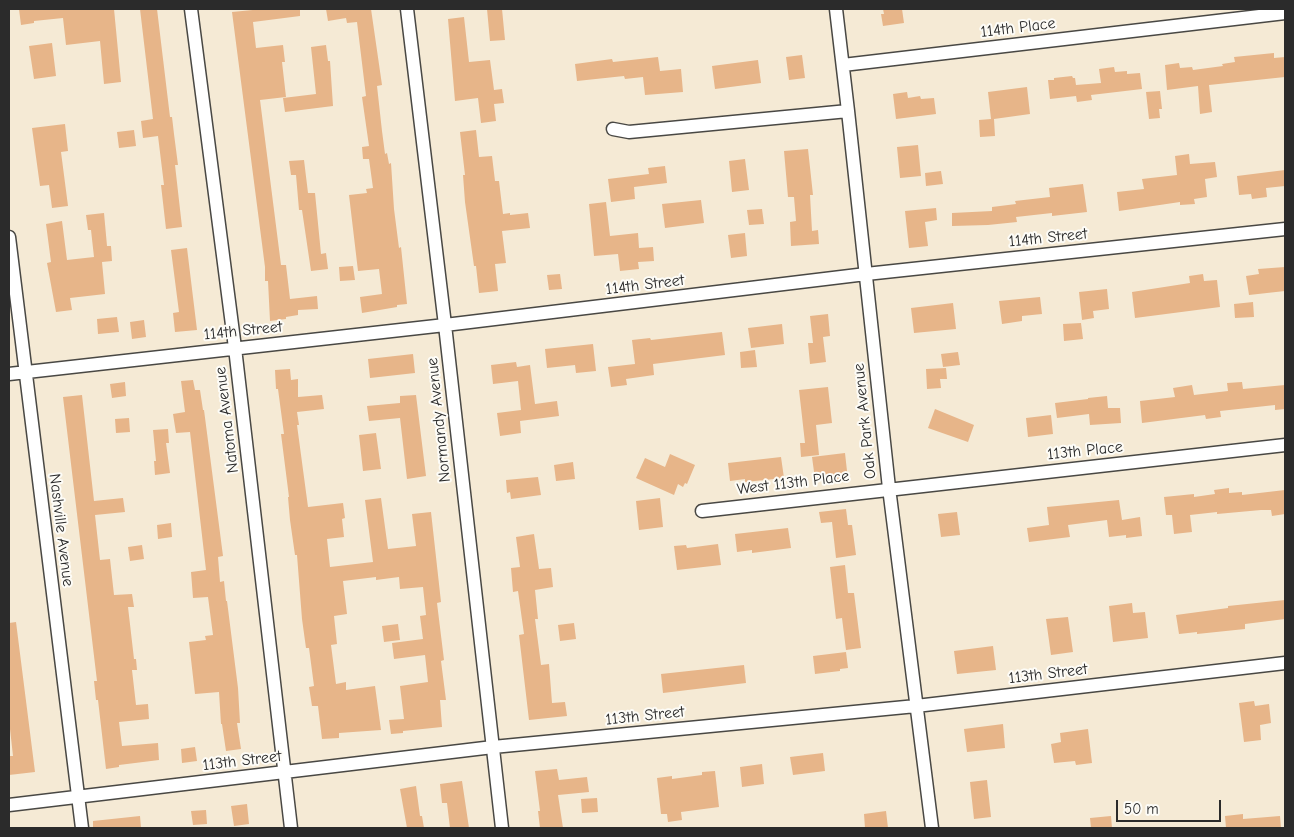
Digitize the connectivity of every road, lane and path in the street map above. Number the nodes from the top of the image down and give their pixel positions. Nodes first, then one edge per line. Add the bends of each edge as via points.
1 (191, 9) edge
2 (407, 9) edge
3 (836, 9) edge
4 (1285, 14) edge
5 (843, 65) junction
6 (848, 111) junction
7 (613, 129) dead end
8 (1285, 229) edge
9 (9, 237) edge
10 (866, 274) junction
11 (445, 325) junction
12 (235, 348) junction
13 (26, 372) junction
14 (9, 374) edge
15 (1285, 445) edge
16 (889, 488) junction
17 (702, 511) dead end
18 (1285, 662) edge
19 (916, 706) junction
20 (492, 747) junction
21 (285, 772) junction
22 (78, 796) junction
23 (9, 805) edge
24 (82, 828) edge
25 (291, 828) edge
26 (502, 828) edge
27 (932, 828) edge

1 - 12 street, Natoma Avenue
2 - 11 street, Normandy Avenue
3 - 5 street, Oak Park Avenue
4 - 5 street, 114th Place
5 - 6 street, Oak Park Avenue
6 - 7 street via 630,132
6 - 10 street, Oak Park Avenue
8 - 10 street, 114th Street
9 - 13 street, Nashville Avenue
10 - 11 street, 114th Street
10 - 16 street, Oak Park Avenue
11 - 12 street, 114th Street
11 - 20 street, Normandy Avenue
12 - 13 street, 114th Street
12 - 21 street, Natoma Avenue
13 - 14 street, 114th Street
13 - 22 street, Nashville Avenue
15 - 16 street, 113th Place
16 - 17 street, West 113th Place
16 - 19 street, Oak Park Avenue
18 - 19 street, 113th Street
19 - 20 street, 113th Street
19 - 27 street, Oak Park Avenue
20 - 21 street, 113th Street
20 - 26 street, Normandy Avenue
21 - 22 street, 113th Street
21 - 25 street, Natoma Avenue
22 - 23 street, 113th Street
22 - 24 street, Nashville Avenue

